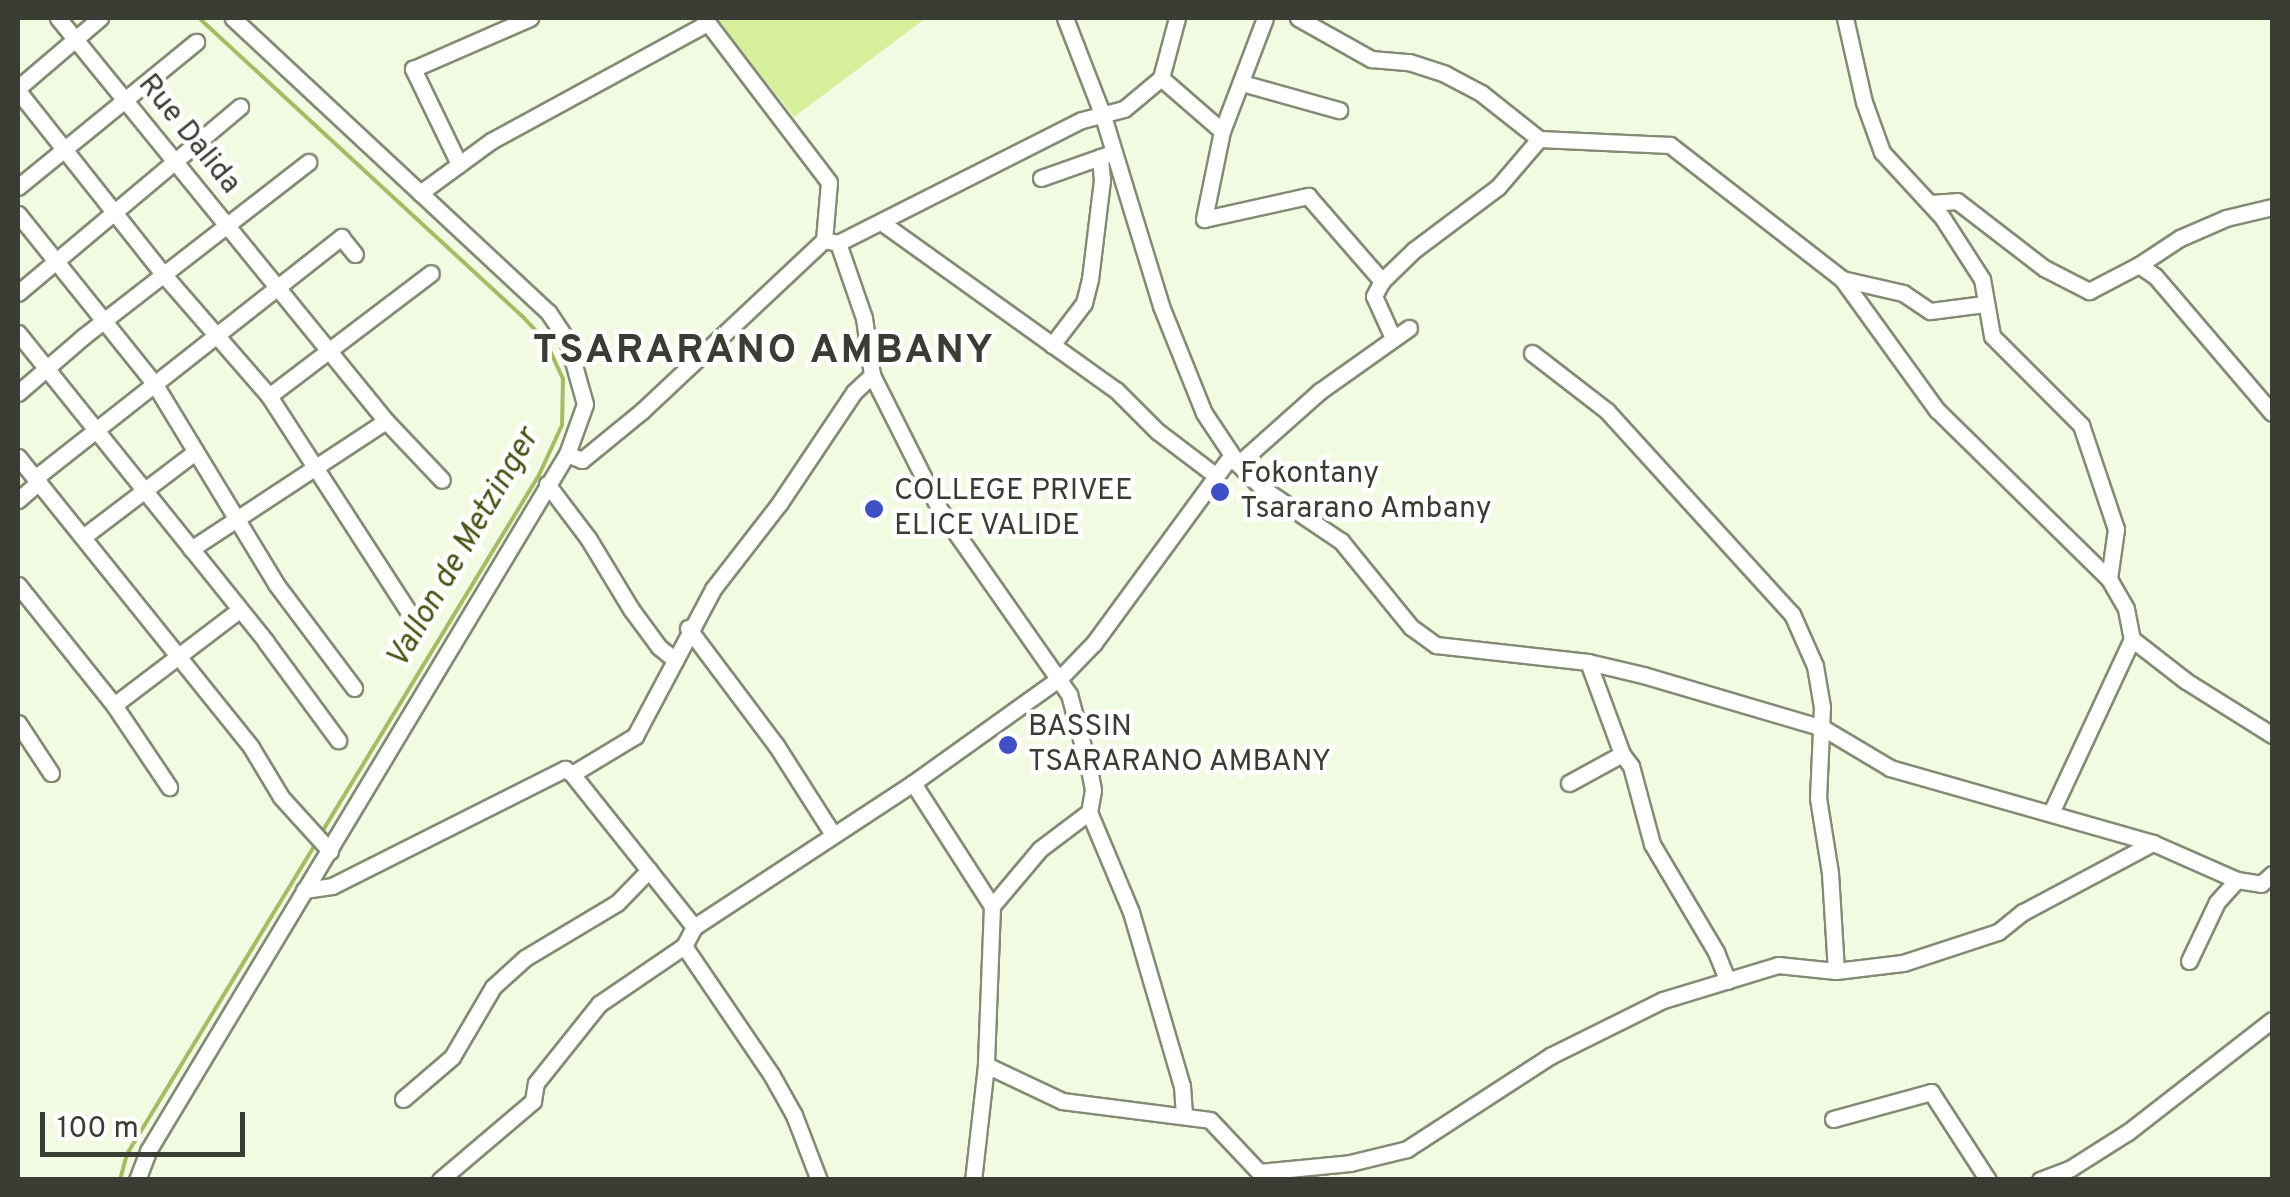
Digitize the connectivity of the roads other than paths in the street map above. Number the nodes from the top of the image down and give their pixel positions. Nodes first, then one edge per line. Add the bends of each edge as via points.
1 (58, 18) edge
2 (100, 18) edge
3 (233, 18) edge
4 (530, 18) edge
5 (1065, 18) edge
6 (1177, 18) edge
7 (1265, 18) edge
8 (1298, 18) edge
9 (1845, 18) edge
10 (705, 20) edge
11 (76, 40) junction
12 (196, 42) dead end
13 (1161, 78) junction
14 (1242, 84) junction
15 (18, 89) edge
16 (125, 100) junction
17 (240, 107) dead end
18 (1339, 110) dead end
19 (1103, 116) junction
20 (1222, 131) junction
21 (1539, 138) junction
22 (64, 148) junction
23 (1108, 154) junction
24 (176, 162) junction
25 (308, 162) dead end
26 (459, 164) junction
27 (1040, 178) dead end
28 (18, 187) edge
29 (420, 193) junction
30 (1930, 203) junction
31 (2272, 207) edge
32 (116, 213) junction
33 (18, 214) edge
34 (881, 222) junction
35 (226, 225) junction
36 (831, 241) junction
37 (355, 254) dead end
38 (57, 262) junction
39 (2139, 265) junction
40 (430, 273) dead end
41 (164, 275) junction
42 (1842, 279) junction
43 (1382, 281) junction
44 (276, 287) junction
45 (18, 293) edge
46 (1985, 304) junction
47 (105, 320) junction
48 (1409, 328) dead end
49 (18, 334) edge
50 (219, 336) junction
51 (1393, 338) junction
52 (1052, 345) junction
53 (329, 350) junction
54 (1532, 353) dead end
55 (46, 368) junction
56 (872, 375) junction
57 (154, 383) junction
58 (18, 393) edge
59 (268, 396) junction
60 (2272, 413) edge
61 (386, 421) junction
62 (96, 427) junction
63 (195, 452) junction
64 (566, 454) junction
65 (18, 457) edge
66 (1234, 460) junction
67 (317, 468) junction
68 (1214, 475) junction
69 (37, 480) junction
70 (442, 480) dead end
71 (546, 484) junction
72 (143, 492) junction
73 (18, 500) edge
74 (237, 522) junction
75 (84, 537) junction
76 (191, 549) junction
77 (2109, 579) junction
78 (18, 586) edge
79 (239, 610) junction
80 (414, 620) dead end
81 (688, 628) junction
82 (2132, 639) junction
83 (178, 656) junction
84 (675, 660) junction
85 (1588, 662) junction
86 (1060, 677) junction
87 (354, 688) dead end
88 (114, 705) junction
89 (18, 723) edge
90 (1824, 728) junction
91 (2272, 735) edge
92 (338, 740) dead end
93 (1622, 754) junction
94 (52, 773) dead end
95 (572, 774) junction
96 (913, 783) junction
97 (1569, 783) dead end
98 (169, 787) dead end
99 (1088, 812) junction
100 (2051, 813) junction
101 (832, 833) junction
102 (2153, 843) junction
103 (330, 851) junction
104 (648, 870) junction
105 (2238, 880) junction
106 (2269, 881) edge
107 (304, 890) junction
108 (992, 906) junction
109 (694, 927) junction
110 (684, 946) junction
111 (2189, 962) dead end
112 (1836, 971) junction
113 (1728, 981) junction
114 (2272, 1020) edge
115 (986, 1065) junction
116 (404, 1099) dead end
117 (1184, 1115) junction
118 (1832, 1119) dead end
119 (444, 1178) edge
120 (136, 1180) edge
121 (819, 1180) edge
122 (973, 1180) edge
123 (1988, 1180) edge
124 (2040, 1180) edge

1 - 11 street, Rue Dalida
2 - 11 street
3 - 29 street
4 - 26 street via 413,69
5 - 19 street
6 - 13 street
7 - 14 street
8 - 21 street via 1371,59 1445,74
9 - 30 street via 1882,152
10 - 26 street
10 - 36 street via 829,182
11 - 15 street
11 - 16 street, Rue Dalida
12 - 16 street
13 - 19 street via 1124,109
13 - 20 street
14 - 18 street
14 - 20 street
15 - 22 street
16 - 22 street
16 - 24 street, Rue Dalida
17 - 24 street
19 - 23 street
19 - 34 street via 1082,120
20 - 43 street via 1204,219 1308,196
21 - 42 street via 1670,146
21 - 43 street via 1498,186
22 - 28 street
22 - 32 street
23 - 27 street
23 - 52 street via 1084,304
23 - 66 street via 1180,360
24 - 32 street
24 - 35 street, Rue Dalida
25 - 35 street
26 - 29 street
29 - 64 street via 502,264 567,340 585,404
30 - 39 street via 1957,201 2044,268 2090,291
30 - 46 street via 1982,280
31 - 39 street via 2180,238
32 - 38 street
32 - 41 street
33 - 38 street
34 - 36 street
34 - 52 street
35 - 41 street
35 - 44 street, Rue Dalida
36 - 56 street via 864,318
36 - 64 street via 582,460
37 - 44 street via 341,237
38 - 45 street
38 - 47 street
39 - 60 street
40 - 53 street
41 - 47 street
41 - 50 street
42 - 46 street via 1904,293 1930,310
42 - 77 street via 1937,410
43 - 51 street via 1374,296
44 - 50 street
44 - 53 street, Rue Dalida
46 - 77 street via 1992,336 2081,425 2116,528
47 - 55 street
47 - 57 street
48 - 51 street
49 - 55 street
50 - 57 street
50 - 59 street
51 - 66 street
52 - 68 street
53 - 59 street
53 - 61 street, Rue Dalida
54 - 90 street via 1606,410 1792,614 1814,666
55 - 58 street
55 - 62 street
56 - 81 street
56 - 86 street via 940,510
57 - 62 street
57 - 63 street
59 - 67 street
61 - 67 street
61 - 70 street, Rue Dalida
62 - 69 street
62 - 72 street
63 - 72 street
63 - 74 street
64 - 71 street
65 - 69 street
66 - 68 street
66 - 85 street via 1262,488 1341,541 1411,627 1436,646
67 - 74 street
67 - 80 street
68 - 86 street via 1150,570
69 - 73 street
69 - 75 street
71 - 84 street via 631,609
71 - 103 street
72 - 75 street
72 - 76 street
74 - 76 street
74 - 87 street
75 - 83 street
76 - 79 street
77 - 82 street via 2126,609
78 - 88 street
79 - 83 street
79 - 92 street
81 - 84 street
81 - 101 street
82 - 91 street
82 - 100 street
83 - 88 street
83 - 103 street via 251,747 280,796
84 - 95 street via 635,736
85 - 90 street
85 - 93 street
86 - 96 street
86 - 99 street via 1089,769
88 - 98 street
89 - 94 street
90 - 100 street via 1890,768
90 - 112 street via 1818,798
93 - 97 street
93 - 113 street via 1652,844
95 - 104 street
95 - 107 street via 565,769 332,886
96 - 101 street
96 - 108 street
99 - 108 street via 1040,849
99 - 117 street via 1132,912 1182,1086
100 - 102 street
101 - 109 street
102 - 105 street
102 - 112 street via 1998,932 1903,963
103 - 107 street
104 - 109 street
104 - 116 street via 616,902 525,958 492,987 452,1057
105 - 106 street
105 - 111 street via 2218,902
107 - 120 street
108 - 115 street
109 - 110 street
110 - 119 street via 599,1004 532,1089 533,1101
110 - 121 street via 771,1074
112 - 113 street via 1778,965
113 - 117 street via 1663,1000 1594,1033 1407,1149 1350,1163 1259,1172 1210,1120
114 - 124 street via 2128,1132
115 - 117 street via 1062,1101
115 - 122 street
118 - 123 street via 1931,1092

